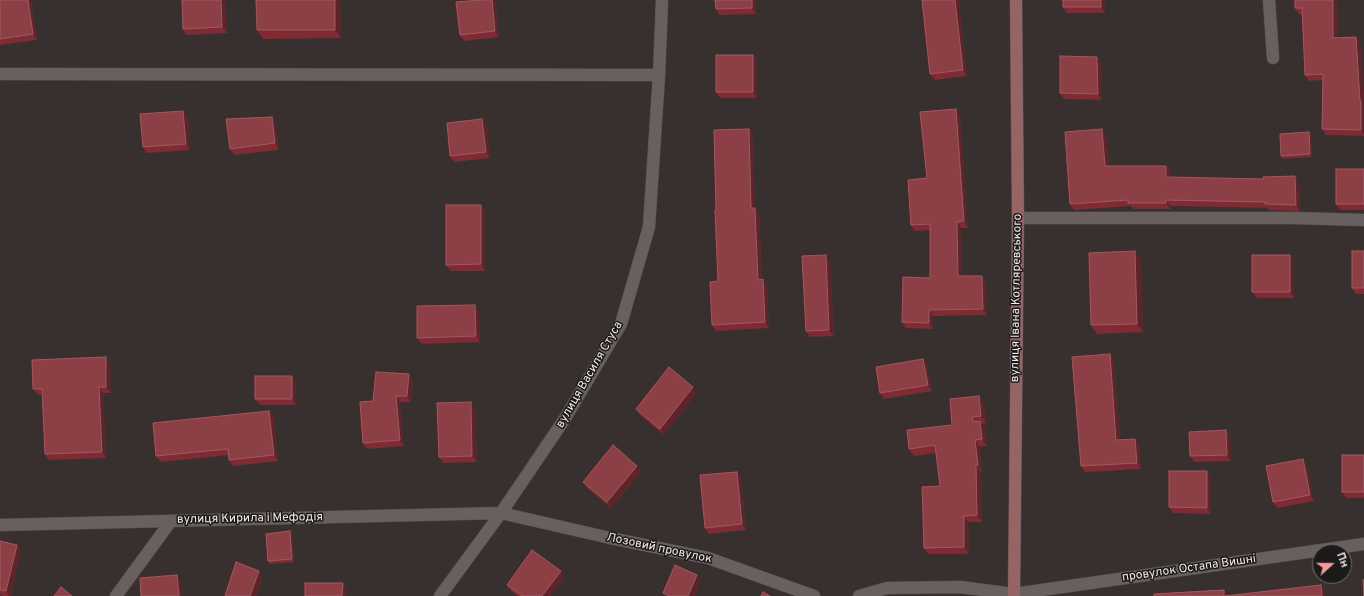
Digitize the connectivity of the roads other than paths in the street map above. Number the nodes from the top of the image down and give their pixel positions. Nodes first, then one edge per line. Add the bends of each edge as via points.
1 (662, 0) edge
2 (1016, 0) edge
3 (1269, 0) edge
4 (1273, 58) dead end
5 (0, 74) edge
6 (659, 75) junction
7 (1018, 218) junction
8 (1364, 220) edge
9 (501, 513) junction
10 (171, 521) junction
11 (0, 525) edge
12 (1364, 544) edge
13 (1014, 595) edge
14 (116, 596) edge
15 (440, 596) edge
16 (814, 596) edge
17 (859, 596) edge

1 - 6 street, вулиця Василя Стуса
2 - 7 street, вулиця Івана Котляревського
3 - 4 street
5 - 6 street
6 - 9 street, вулиця Василя Стуса via 649,227 621,324 564,420
7 - 8 street
7 - 13 street, вулиця Івана Котляревського
9 - 10 street, вулиця Кирила і Мефодія
9 - 15 street, вулиця Василя Стуса
9 - 16 street, Лозовий провулок via 708,558
10 - 11 street, вулиця Кирила і Мефодія
10 - 14 street
12 - 13 street, провулок Остапа Вишні
13 - 17 street, провулок Остапа Вишні via 960,587 887,588

